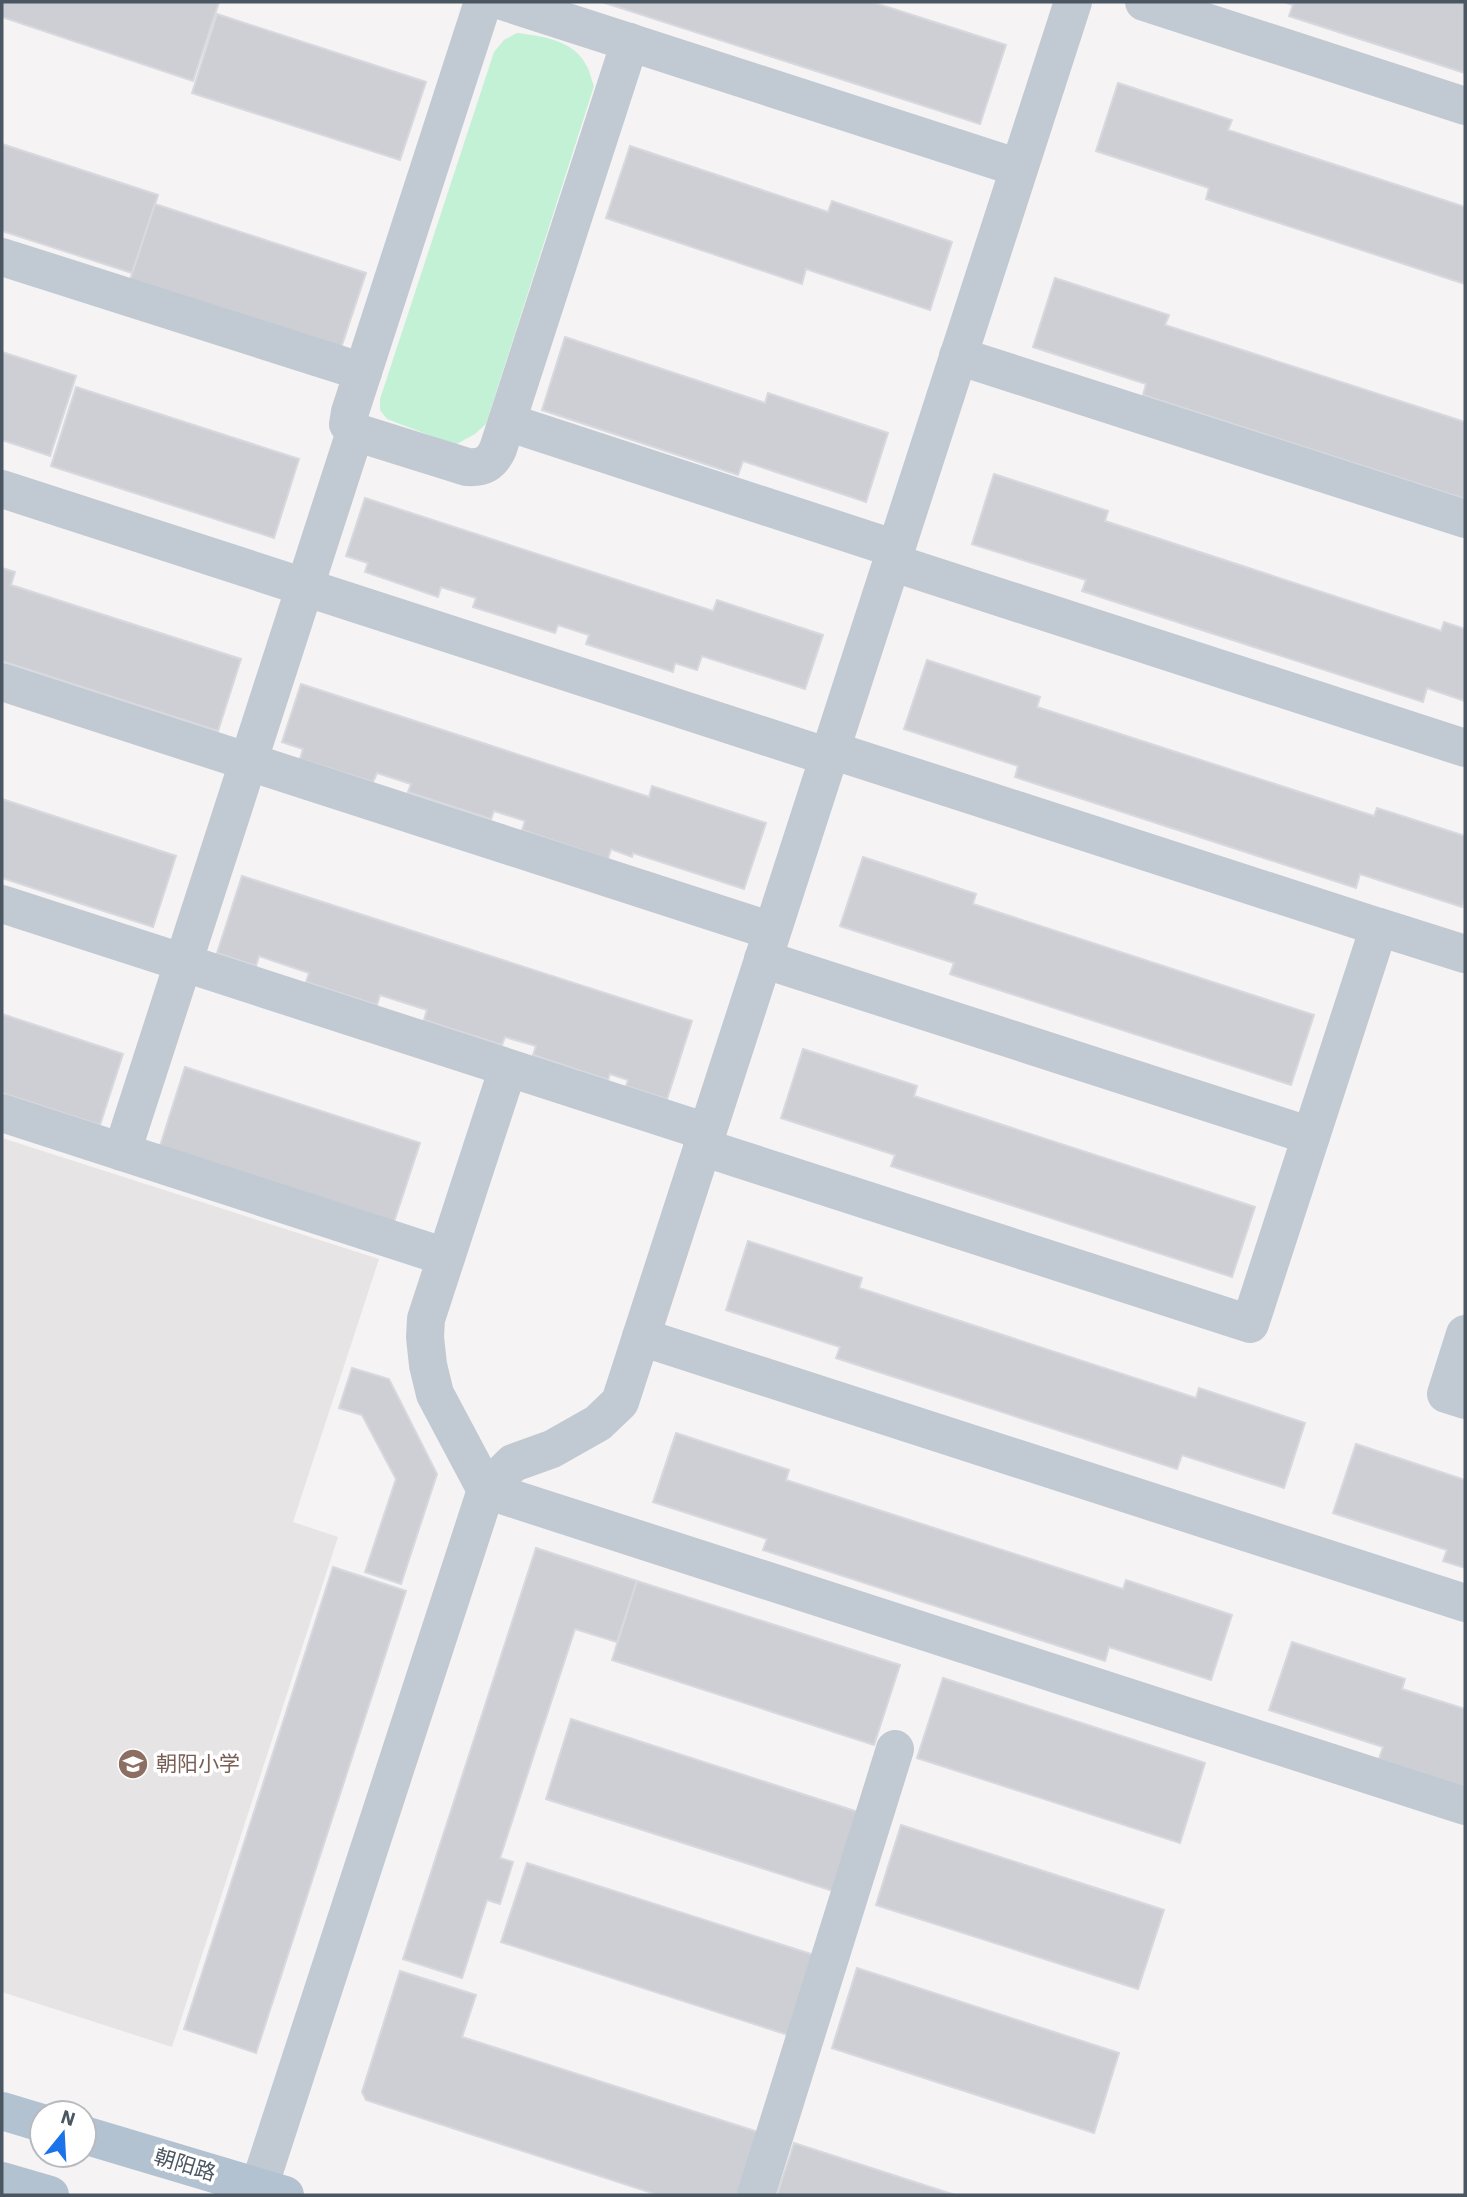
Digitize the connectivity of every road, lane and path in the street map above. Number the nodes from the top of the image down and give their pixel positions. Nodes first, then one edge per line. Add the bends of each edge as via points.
1 (483, 2) edge
2 (505, 2) edge
3 (1073, 2) edge
4 (1144, 2) edge
5 (630, 42) junction
6 (1465, 106) edge
7 (1019, 168) junction
8 (2, 257) edge
9 (958, 356) junction
10 (363, 372) junction
11 (507, 422) junction
12 (355, 432) junction
13 (2, 489) edge
14 (1465, 519) edge
15 (893, 556) junction
16 (305, 587) junction
17 (2, 681) edge
18 (1465, 747) edge
19 (830, 753) junction
20 (249, 761) junction
21 (2, 904) edge
22 (1379, 927) junction
23 (768, 945) junction
24 (1465, 954) edge
25 (184, 963) junction
26 (508, 1068) junction
27 (2, 1113) edge
28 (1311, 1136) junction
29 (705, 1139) junction
30 (122, 1152) junction
31 (446, 1257) junction
32 (1465, 1334) edge
33 (641, 1337) junction
34 (1465, 1400) edge
35 (486, 1490) junction
36 (1465, 1603) edge
37 (895, 1749) dead end
38 (1465, 1806) edge
39 (2, 2110) edge
40 (28, 2118) edge
41 (98, 2139) edge
42 (2, 2181) edge
43 (272, 2191) edge
44 (50, 2195) edge
45 (756, 2195) edge

1 - 10 lane
2 - 5 lane
3 - 7 lane
4 - 6 lane
5 - 7 lane
5 - 11 lane
7 - 9 lane
8 - 10 lane
9 - 14 lane
9 - 15 lane
10 - 12 lane via 348,424
11 - 12 lane via 494,458 478,467
11 - 15 lane
12 - 16 lane
13 - 16 lane
15 - 18 lane
15 - 19 lane
16 - 19 lane
16 - 20 lane
17 - 20 lane
19 - 22 lane
19 - 23 lane
20 - 23 lane
20 - 25 lane
21 - 25 lane
22 - 24 lane
22 - 28 lane
23 - 28 lane
23 - 29 lane
25 - 26 lane
25 - 30 lane
26 - 29 lane
26 - 31 lane
27 - 30 lane
28 - 29 lane via 1250,1324
29 - 33 lane
30 - 31 lane
31 - 35 lane via 426,1319 428,1365 435,1394
32 - 34 lane via 1446,1394
33 - 35 lane via 620,1402 598,1423 552,1449 513,1463
33 - 36 lane
35 - 38 lane
35 - 43 lane
37 - 45 lane
39 - 40 main road
41 - 43 main road, 朝阳路
42 - 44 main road

